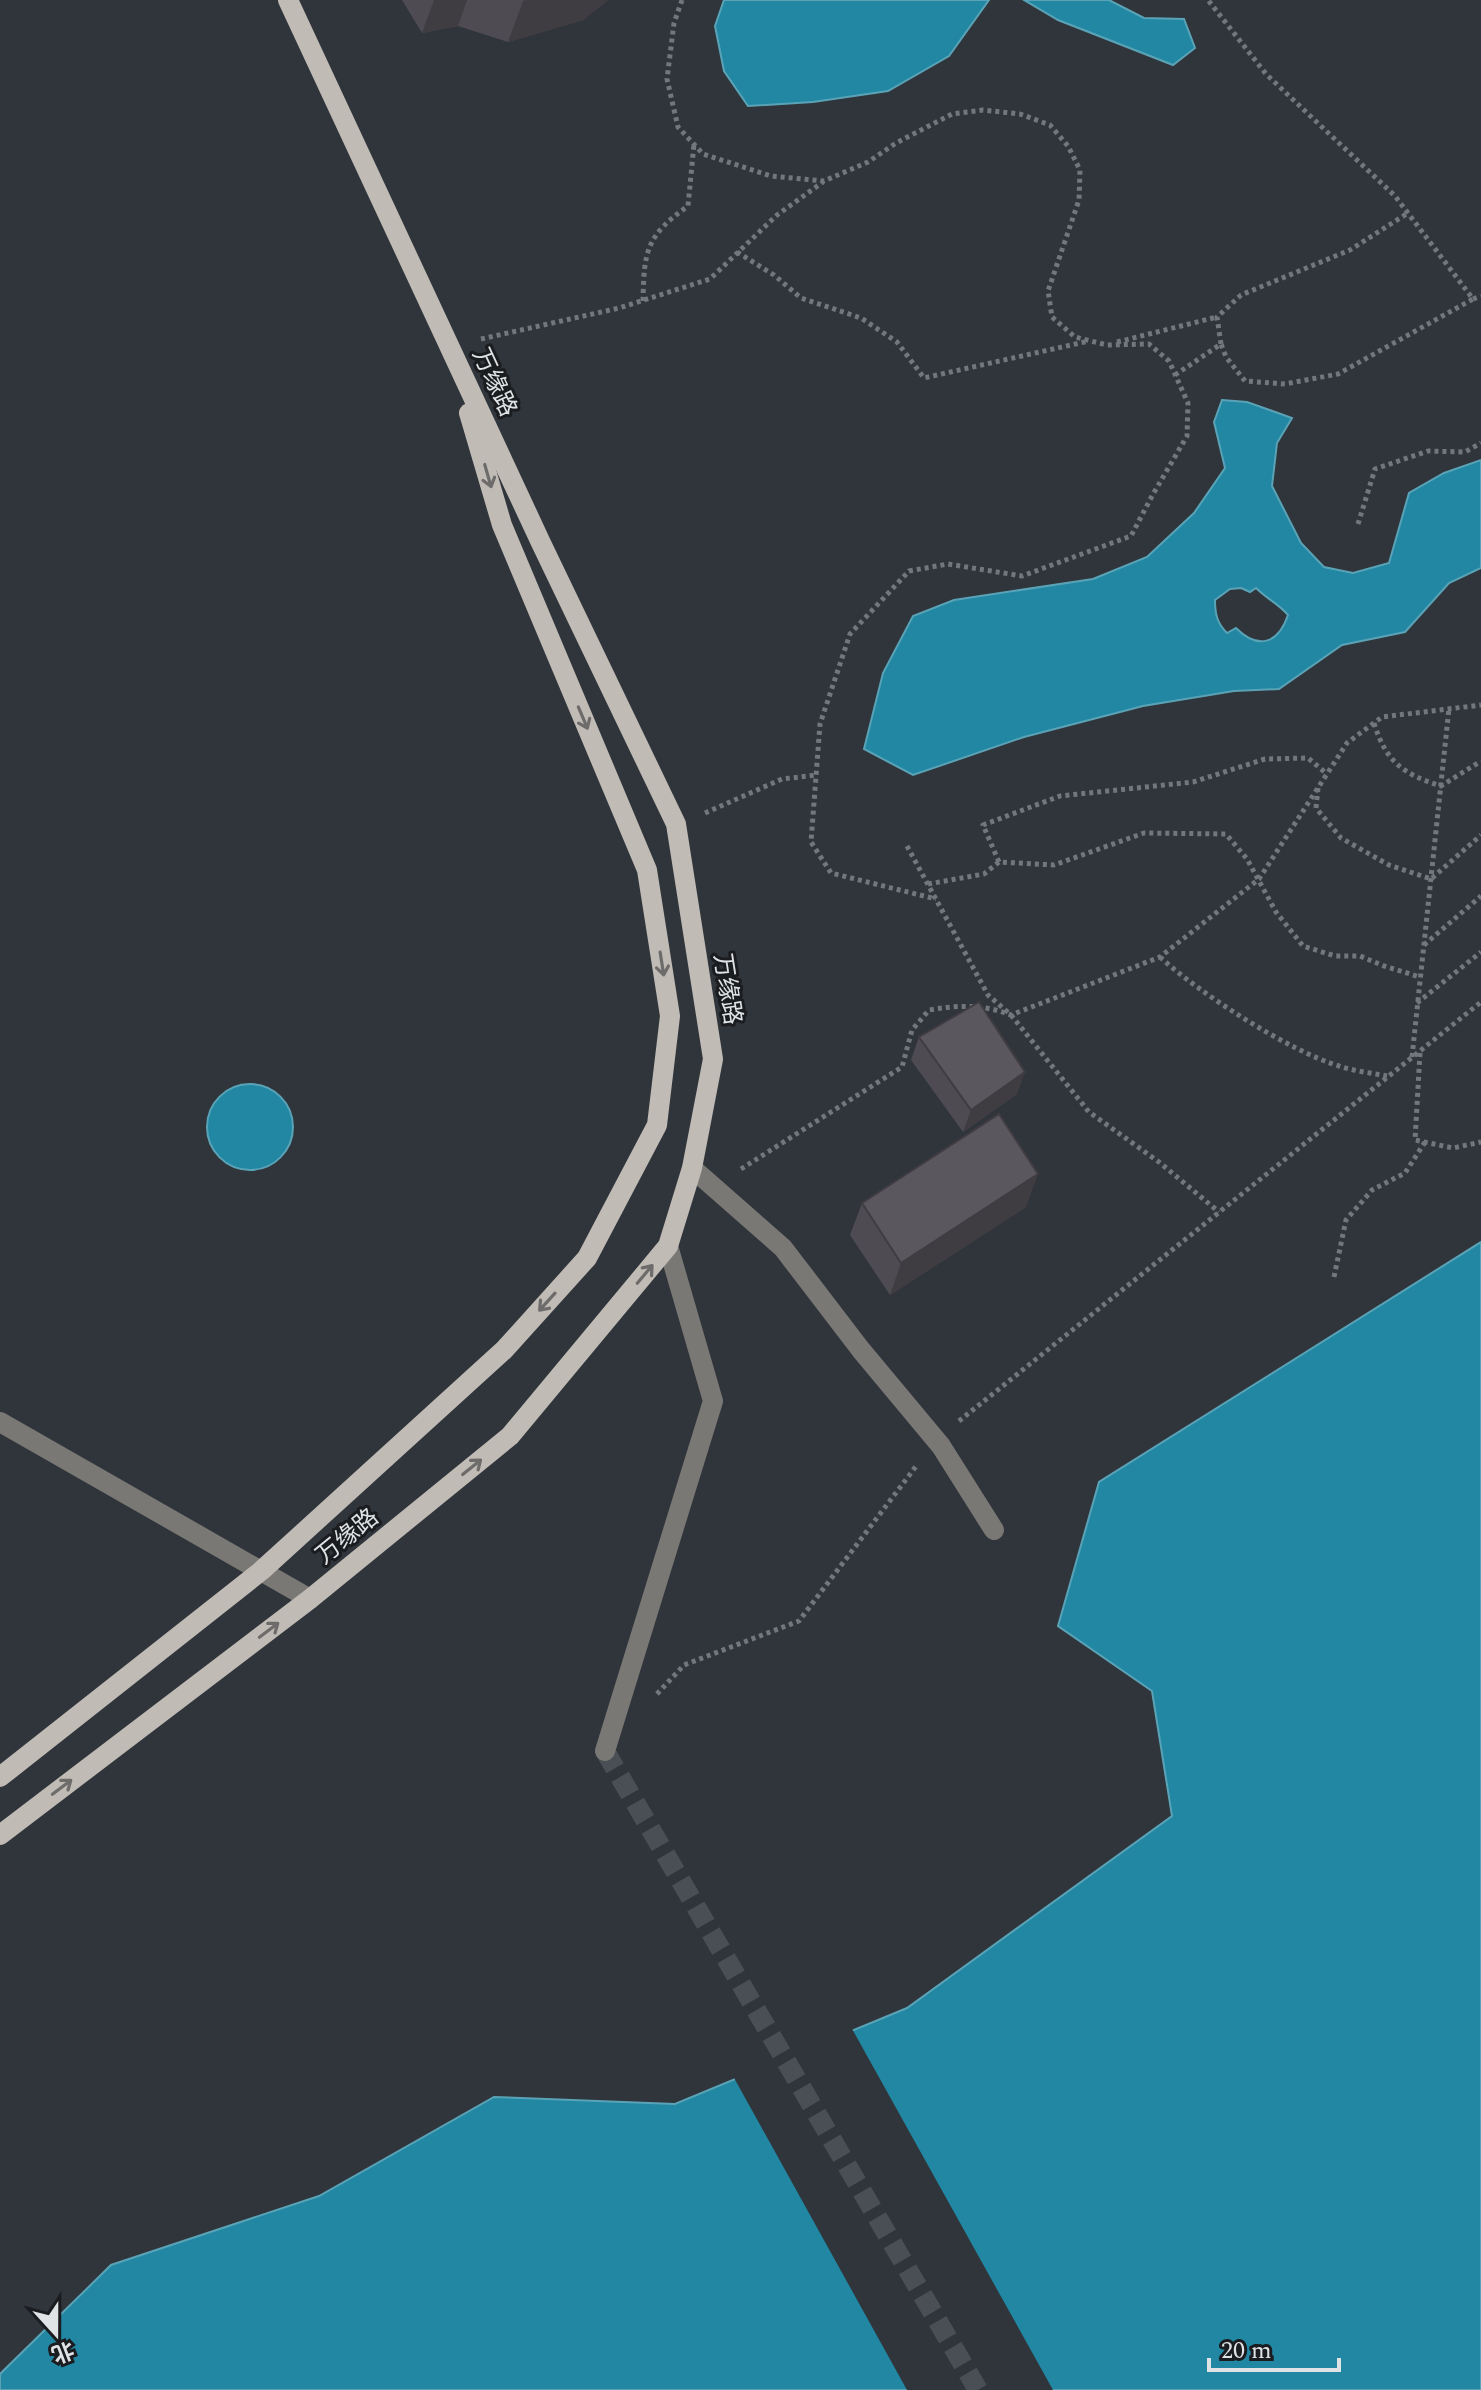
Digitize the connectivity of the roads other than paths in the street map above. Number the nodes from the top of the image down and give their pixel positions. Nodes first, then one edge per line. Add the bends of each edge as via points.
1 (288, 0) edge
2 (450, 348) junction
3 (692, 1168) junction
4 (668, 1246) junction
5 (0, 1422) edge
6 (994, 1530) dead end
7 (261, 1571) junction
8 (310, 1599) junction
9 (605, 1751) dead end
10 (0, 1777) edge
11 (0, 1835) edge

1 - 2 main road
2 - 3 main road, 万缘路 via 676,824 713,1059
2 -> 7 main road, 万缘路 via 502,525 647,870 670,1016 657,1125 587,1258 504,1350
3 - 4 main road, 万缘路
3 - 6 street via 783,1248 936,1440
8 -> 4 main road, 万缘路 via 510,1436
4 - 9 street via 713,1401
5 - 7 street
7 - 8 street
7 - 10 main road, 万缘路
11 -> 8 main road, 万缘路

